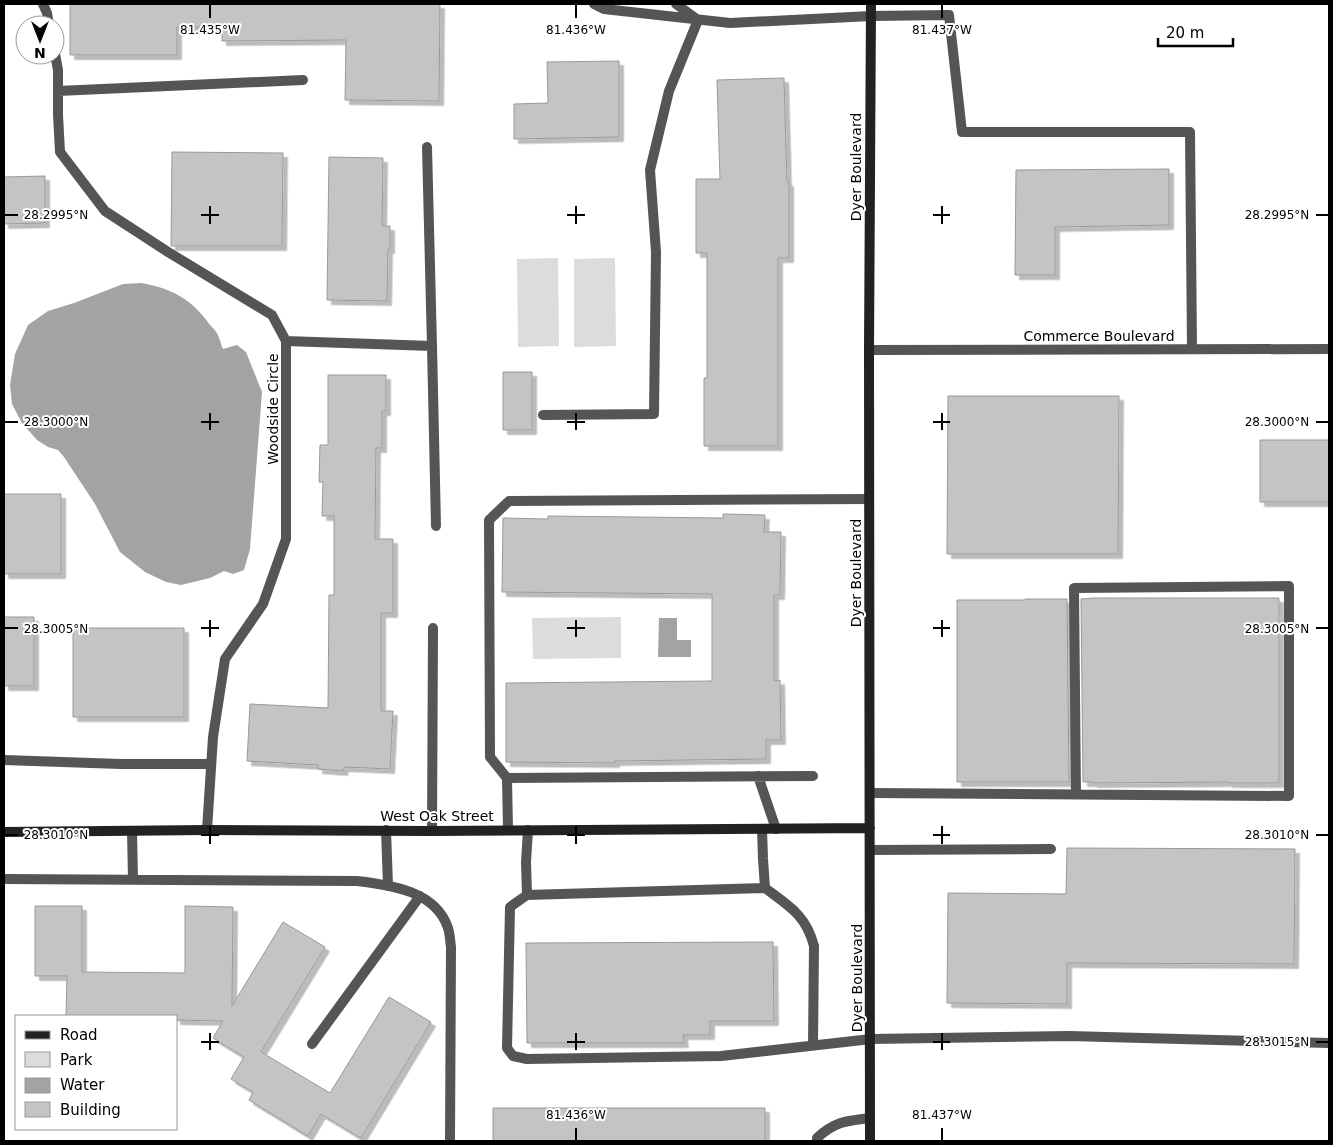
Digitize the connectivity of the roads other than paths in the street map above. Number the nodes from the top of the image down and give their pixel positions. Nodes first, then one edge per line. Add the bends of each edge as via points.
1 (594, 4) edge
2 (676, 4) edge
3 (871, 4) edge
4 (871, 16) junction
5 (698, 20) junction
6 (57, 65) edge
7 (302, 80) dead end
8 (58, 91) junction
9 (426, 147) dead end
10 (286, 341) junction
11 (432, 346) junction
12 (1192, 349) junction
13 (1329, 349) edge
14 (869, 350) junction
15 (543, 415) dead end
16 (869, 499) junction
17 (436, 526) dead end
18 (433, 628) dead end
19 (4, 760) edge
20 (211, 764) junction
21 (758, 776) junction
22 (812, 776) dead end
23 (507, 778) junction
24 (870, 793) junction
25 (1076, 794) junction
26 (870, 828) junction
27 (762, 829) junction
28 (776, 829) junction
29 (207, 830) junction
30 (386, 830) junction
31 (432, 830) junction
32 (508, 830) junction
33 (528, 830) junction
34 (132, 831) junction
35 (4, 832) edge
36 (1051, 849) dead end
37 (870, 850) junction
38 (4, 880) edge
39 (133, 880) junction
40 (388, 886) junction
41 (765, 888) junction
42 (527, 895) junction
43 (420, 896) junction
44 (871, 1039) junction
45 (1329, 1043) edge
46 (312, 1044) dead end
47 (812, 1045) junction
48 (870, 1118) junction
49 (450, 1141) edge
50 (817, 1141) edge
51 (870, 1141) edge

1 - 5 street via 604,9
2 - 5 street
3 - 4 main road, Dyer Boulevard
4 - 5 street via 730,23
4 - 12 street via 949,14 962,132 1190,132
4 - 14 main road, Dyer Boulevard
5 - 15 street via 669,91 650,170 656,252 654,414
6 - 8 street, Woodside Circle
7 - 8 street
8 - 10 street, Woodside Circle via 60,152 105,211 272,315
9 - 11 street
10 - 11 street
10 - 20 street, Woodside Circle via 286,539 263,604 225,658 212,737
11 - 17 street
12 - 13 street, Commerce Boulevard
12 - 14 street, Commerce Boulevard
14 - 16 main road, Dyer Boulevard
16 - 23 street via 509,502 489,520 490,757
16 - 24 main road, Dyer Boulevard
18 - 31 street
19 - 20 street
20 - 29 street, Woodside Circle
21 - 22 street
21 - 23 street
21 - 28 street
23 - 32 street
24 - 25 street
24 - 26 main road, Dyer Boulevard
25 - 25 street via 1289,796 1289,586 1074,588
26 - 28 main road, West Oak Street
26 - 37 main road, Dyer Boulevard
27 - 28 main road, West Oak Street
27 - 33 main road, West Oak Street
27 - 41 street
29 - 30 main road, West Oak Street
29 - 34 main road, West Oak Street
30 - 31 main road, West Oak Street
30 - 40 street
31 - 32 main road, West Oak Street
32 - 33 main road, West Oak Street
33 - 42 street
34 - 35 main road, West Oak Street
34 - 39 street
36 - 37 street
37 - 44 main road, Dyer Boulevard
38 - 39 street
39 - 40 street via 357,881
40 - 43 street
41 - 42 street
41 - 47 street via 798,914 811,934 814,946
42 - 47 street via 510,907 507,1048 513,1056 527,1059 721,1056
43 - 46 street
43 - 49 street via 440,912 448,928 451,947
44 - 45 street via 1069,1036
44 - 47 street
44 - 48 main road, Dyer Boulevard
48 - 50 street via 841,1122 826,1130
48 - 51 main road, Dyer Boulevard

